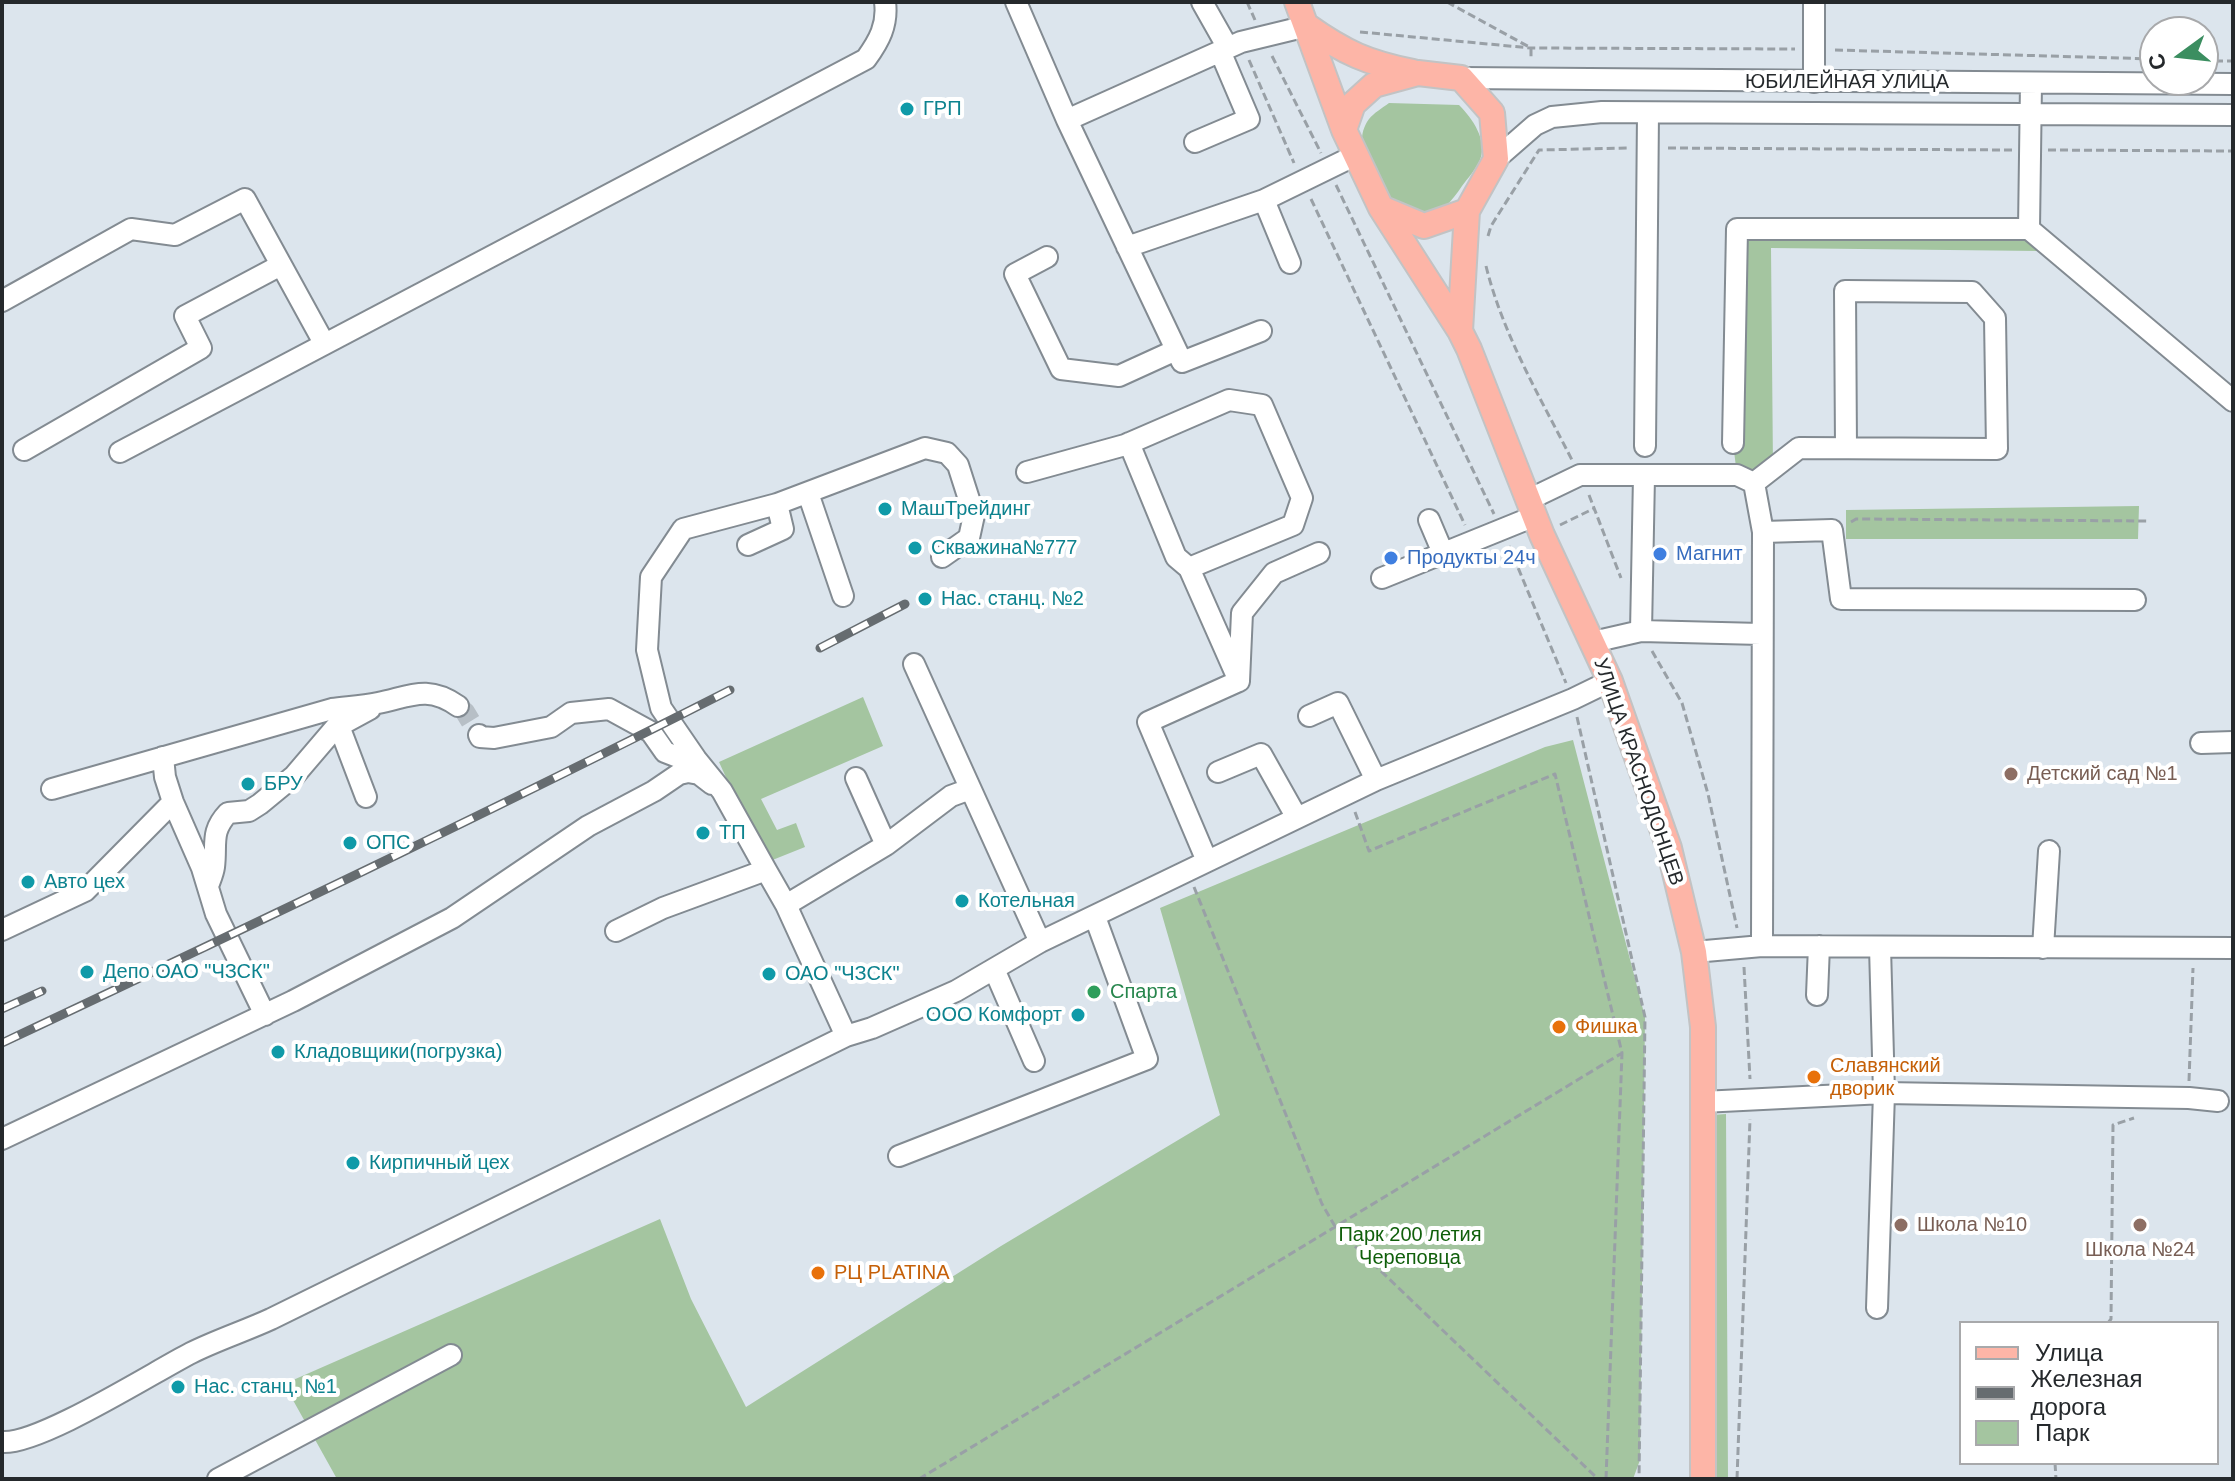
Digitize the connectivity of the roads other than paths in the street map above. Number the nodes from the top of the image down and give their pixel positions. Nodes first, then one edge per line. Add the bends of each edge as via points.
1 (885, 2) edge
2 (1016, 2) edge
3 (1202, 2) edge
4 (1297, 2) edge
5 (1814, 2) edge
6 (1307, 26) junction
7 (1230, 47) junction
8 (1418, 73) junction
9 (1461, 78) junction
10 (1814, 82) junction
11 (1843, 82) junction
12 (2031, 83) junction
13 (2233, 84) edge
14 (1648, 113) junction
15 (1843, 113) junction
16 (2032, 114) junction
17 (2233, 115) edge
18 (1067, 120) junction
19 (1344, 130) junction
20 (1195, 142) dead end
21 (1356, 155) junction
22 (1496, 159) junction
23 (1264, 200) junction
24 (1381, 208) junction
25 (1467, 211) junction
26 (2029, 229) junction
27 (1127, 247) junction
28 (1047, 257) dead end
29 (1290, 263) dead end
30 (281, 265) junction
31 (2, 301) edge
32 (1261, 331) dead end
33 (1460, 331) junction
34 (324, 343) junction
35 (1176, 350) junction
36 (2233, 401) edge
37 (1129, 443) junction
38 (1733, 443) dead end
39 (1645, 446) dead end
40 (1846, 448) junction
41 (24, 450) dead end
42 (120, 452) dead end
43 (1027, 472) dead end
44 (1644, 476) junction
45 (1754, 483) junction
46 (808, 493) junction
47 (777, 504) junction
48 (1532, 508) junction
49 (1429, 520) dead end
50 (1763, 532) junction
51 (748, 545) dead end
52 (1319, 553) dead end
53 (1443, 553) junction
54 (942, 557) dead end
55 (1189, 568) junction
56 (1382, 578) dead end
57 (843, 596) dead end
58 (2135, 600) dead end
59 (1641, 631) junction
60 (1761, 634) junction
61 (1593, 642) junction
62 (914, 664) dead end
63 (1239, 681) junction
64 (1610, 681) junction
65 (380, 703) junction
66 (458, 706) tunnel mouth
67 (1309, 716) dead end
68 (339, 726) junction
69 (479, 735) dead end
70 (2233, 742) edge
71 (2201, 743) dead end
72 (163, 757) junction
73 (701, 766) junction
74 (1218, 772) dead end
75 (856, 778) dead end
76 (1376, 780) junction
77 (52, 789) dead end
78 (970, 789) junction
79 (722, 791) junction
80 (366, 797) dead end
81 (173, 802) junction
82 (1297, 818) junction
83 (886, 845) junction
84 (2049, 851) dead end
85 (1207, 861) junction
86 (766, 870) junction
87 (208, 888) junction
88 (786, 905) junction
89 (1095, 917) junction
90 (2, 930) edge
91 (616, 931) dead end
92 (1040, 942) junction
93 (1819, 946) junction
94 (1752, 947) junction
95 (1880, 947) junction
96 (2043, 948) junction
97 (2233, 948) edge
98 (1694, 952) junction
99 (994, 969) junction
100 (1817, 995) dead end
101 (265, 1015) junction
102 (846, 1036) junction
103 (1034, 1061) dead end
104 (1884, 1093) junction
105 (2218, 1101) dead end
106 (1702, 1102) junction
107 (2, 1139) edge
108 (899, 1156) dead end
109 (1877, 1308) dead end
110 (451, 1355) dead end
111 (2, 1442) edge
112 (218, 1479) edge
113 (1703, 1479) edge

1 - 34 street via 887,18 866,59
2 - 18 street
3 - 7 street
4 - 6 main road
5 - 10 street
6 - 7 street
6 - 8 main road via 1372,64
6 - 19 main road
7 - 18 street
7 - 20 street via 1249,119
8 - 9 main road
8 - 19 main road via 1374,85 1353,104
9 - 10 street, ЮБИЛЕЙНАЯ УЛИЦА
9 - 22 main road via 1492,113
10 - 11 street, ЮБИЛЕЙНАЯ УЛИЦА
11 - 12 street, ЮБИЛЕЙНАЯ УЛИЦА
11 - 15 street
12 - 13 street, ЮБИЛЕЙНАЯ УЛИЦА
12 - 16 street
14 - 15 street, ЮБИЛЕЙНАЯ УЛИЦА
14 - 22 street, ЮБИЛЕЙНАЯ УЛИЦА via 1552,117
14 - 39 street
15 - 16 street, ЮБИЛЕЙНАЯ УЛИЦА
16 - 17 street, ЮБИЛЕЙНАЯ УЛИЦА
16 - 26 street
18 - 27 street
19 - 21 main road
21 - 23 street
21 - 24 main road
22 - 25 main road
23 - 27 street
23 - 29 street
24 - 25 main road via 1424,226
24 - 33 main road, УЛИЦА КРАСНОДОНЦЕВ
25 - 33 main road, УЛИЦА КРАСНОДОНЦЕВ
26 - 36 street
26 - 38 street via 1737,229
27 - 35 street
28 - 35 street via 1015,274 1061,369 1119,376
30 - 31 street via 245,199 175,235 131,229
30 - 34 street
30 - 41 street via 185,316 201,348
32 - 35 street via 1182,362
33 - 48 main road, УЛИЦА КРАСНОДОНЦЕВ
34 - 42 street
37 - 43 street
37 - 55 street via 1176,557
37 - 55 street via 1229,400 1262,405 1302,498 1293,525
40 - 40 street via 1997,449 1995,318 1972,292 1845,291
40 - 45 street via 1799,448
44 - 45 street via 1737,475
44 - 48 street via 1580,475
44 - 59 street
45 - 50 street
46 - 47 street
46 - 54 street via 925,448 947,453 958,465 974,515 969,538
46 - 57 street
47 - 51 street via 783,529
47 - 73 street via 683,529 651,577 647,650 661,708
48 - 53 street via 1501,530
48 - 61 main road, УЛИЦА КРАСНОДОНЦЕВ
49 - 53 street
50 - 58 street via 1832,530 1841,599
50 - 60 street
52 - 63 street via 1274,573 1242,613
53 - 56 street
55 - 63 street
59 - 60 street
59 - 61 street
60 - 94 street
61 - 64 main road, УЛИЦА КРАСНОДОНЦЕВ
62 - 78 street
63 - 85 street via 1148,722
64 - 76 street
64 - 98 main road, УЛИЦА КРАСНОДОНЦЕВ via 1669,848
65 - 66 street via 423,692
65 - 68 street
65 - 72 street via 332,709
67 - 76 street via 1338,703
68 - 80 street
68 - 87 street via 260,804 228,813 219,822
69 - 73 street via 494,738 551,727 571,713 609,709 651,732 665,752
70 - 71 street
72 - 77 street
72 - 81 street
73 - 79 street
74 - 82 street via 1261,754
75 - 83 street
76 - 82 street
78 - 83 street via 951,796
78 - 92 street
79 - 86 street
79 - 101 street via 699,774 679,774 588,826 452,918
81 - 87 street
81 - 90 street via 85,891
82 - 85 street
83 - 88 street
84 - 96 street
85 - 89 street
86 - 88 street
86 - 91 street
87 - 101 street
88 - 102 street
89 - 92 street
89 - 108 street via 1147,1059
92 - 99 street
93 - 94 street
93 - 95 street
93 - 100 street
94 - 98 street
95 - 96 street
95 - 104 street
96 - 97 street
98 - 106 main road, УЛИЦА КРАСНОДОНЦЕВ via 1703,1027
99 - 102 street via 956,991
99 - 103 street
101 - 107 street
102 - 111 street via 194,1352 43,1432
104 - 105 street
104 - 106 street
104 - 109 street
106 - 113 main road, УЛИЦА КРАСНОДОНЦЕВ
110 - 112 street

